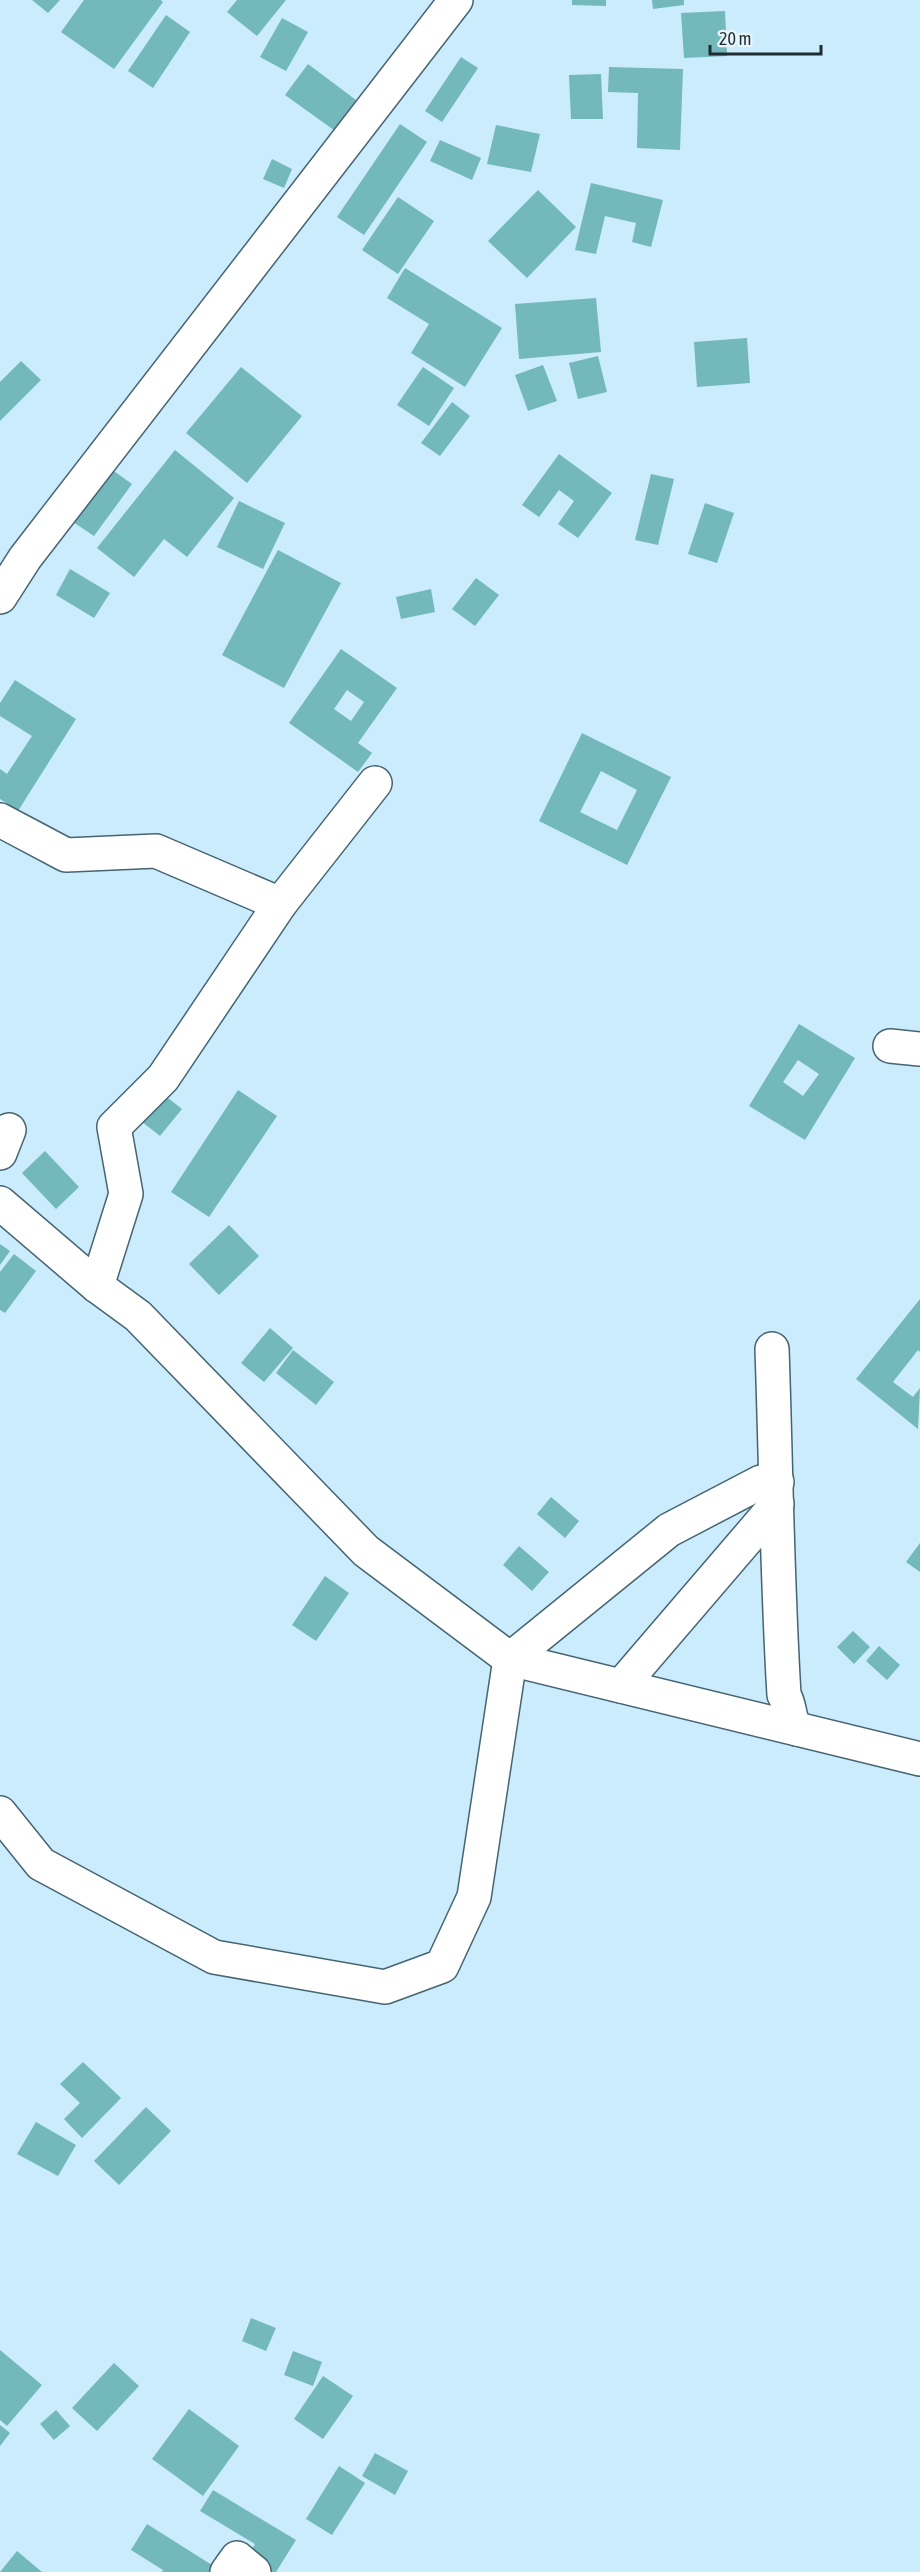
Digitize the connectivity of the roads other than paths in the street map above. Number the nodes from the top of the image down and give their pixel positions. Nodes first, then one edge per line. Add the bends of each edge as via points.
1 (456, 0) edge
2 (0, 597) edge
3 (375, 783) dead end
4 (0, 820) edge
5 (280, 904) junction
6 (0, 1203) edge
7 (97, 1286) junction
8 (772, 1348) dead end
9 (777, 1493) junction
10 (510, 1659) junction
11 (621, 1686) junction
12 (797, 1729) junction
13 (920, 1759) edge
14 (0, 1813) edge
15 (227, 2572) edge
16 (254, 2572) edge

1 - 2 street via 25,558
3 - 5 street
4 - 5 street via 66,855 156,851
5 - 7 street via 163,1078 114,1127 126,1194
6 - 7 street
7 - 10 street via 138,1316 366,1551
8 - 9 street
9 - 10 street via 761,1482 669,1530
9 - 11 street
9 - 12 street via 777,1588 784,1695 789,1702 791,1724
10 - 11 street
10 - 14 street via 474,1897 442,1966 385,1987 214,1957 41,1864
11 - 12 street
12 - 13 street
15 - 16 street via 237,2558

